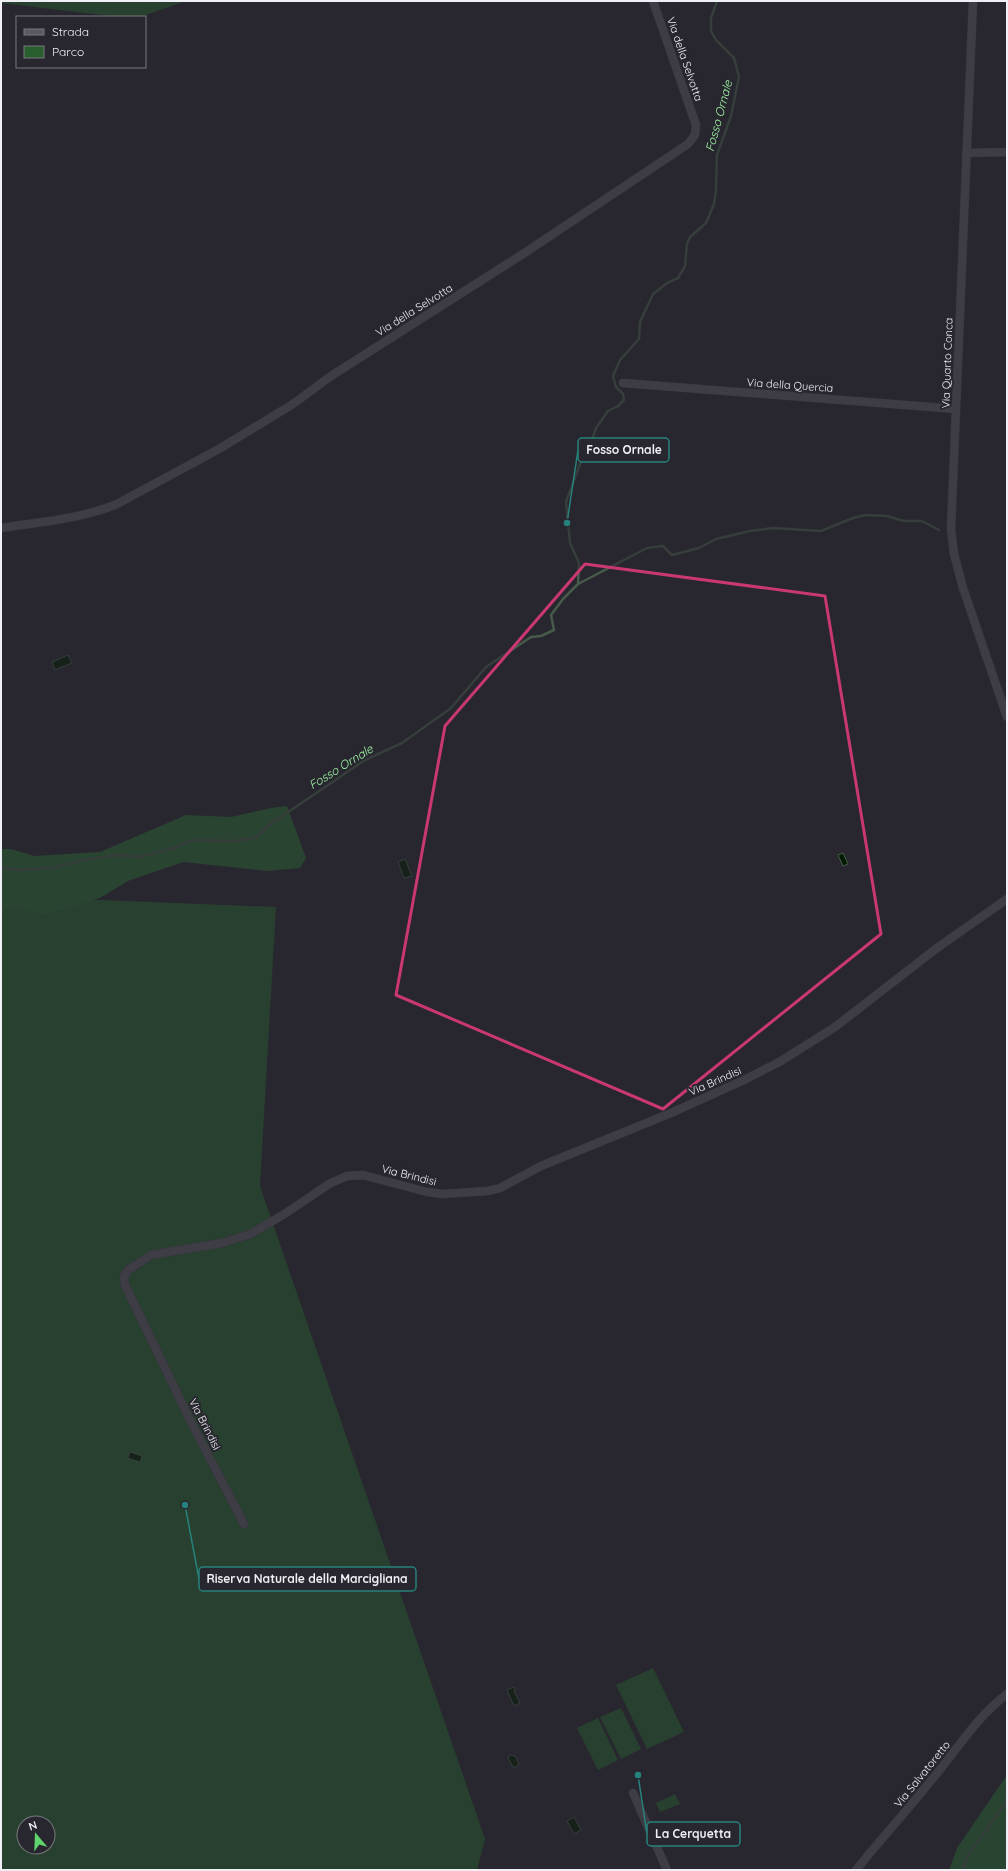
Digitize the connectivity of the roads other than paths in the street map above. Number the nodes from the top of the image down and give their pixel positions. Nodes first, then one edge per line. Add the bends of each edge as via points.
1 (653, 1) edge
2 (973, 1) edge
3 (1007, 152) edge
4 (966, 153) junction
5 (623, 383) dead end
6 (956, 409) junction
7 (1, 528) edge
8 (1007, 717) edge
9 (1007, 900) edge
10 (244, 1524) dead end
11 (1007, 1694) edge
12 (633, 1793) dead end
13 (667, 1870) edge
14 (856, 1870) edge

1 - 7 street, Via della Selvotta via 696,125 695,135 688,144 526,252 331,376 293,404 219,449 106,509
2 - 4 street, Via Quarto Conca
3 - 4 street
4 - 6 street, Via Quarto Conca
5 - 6 street, Via della Quercia
6 - 8 street, Via Quarto Conca via 951,529 953,550 963,588
9 - 10 street, Via Brindisi via 937,948 835,1027 773,1066 671,1112 548,1162 500,1188 459,1194 438,1193 368,1176 350,1175 329,1184 244,1237 151,1255 128,1270 124,1278 125,1285
11 - 14 street, Via Salvatoretto via 973,1726
12 - 13 street

